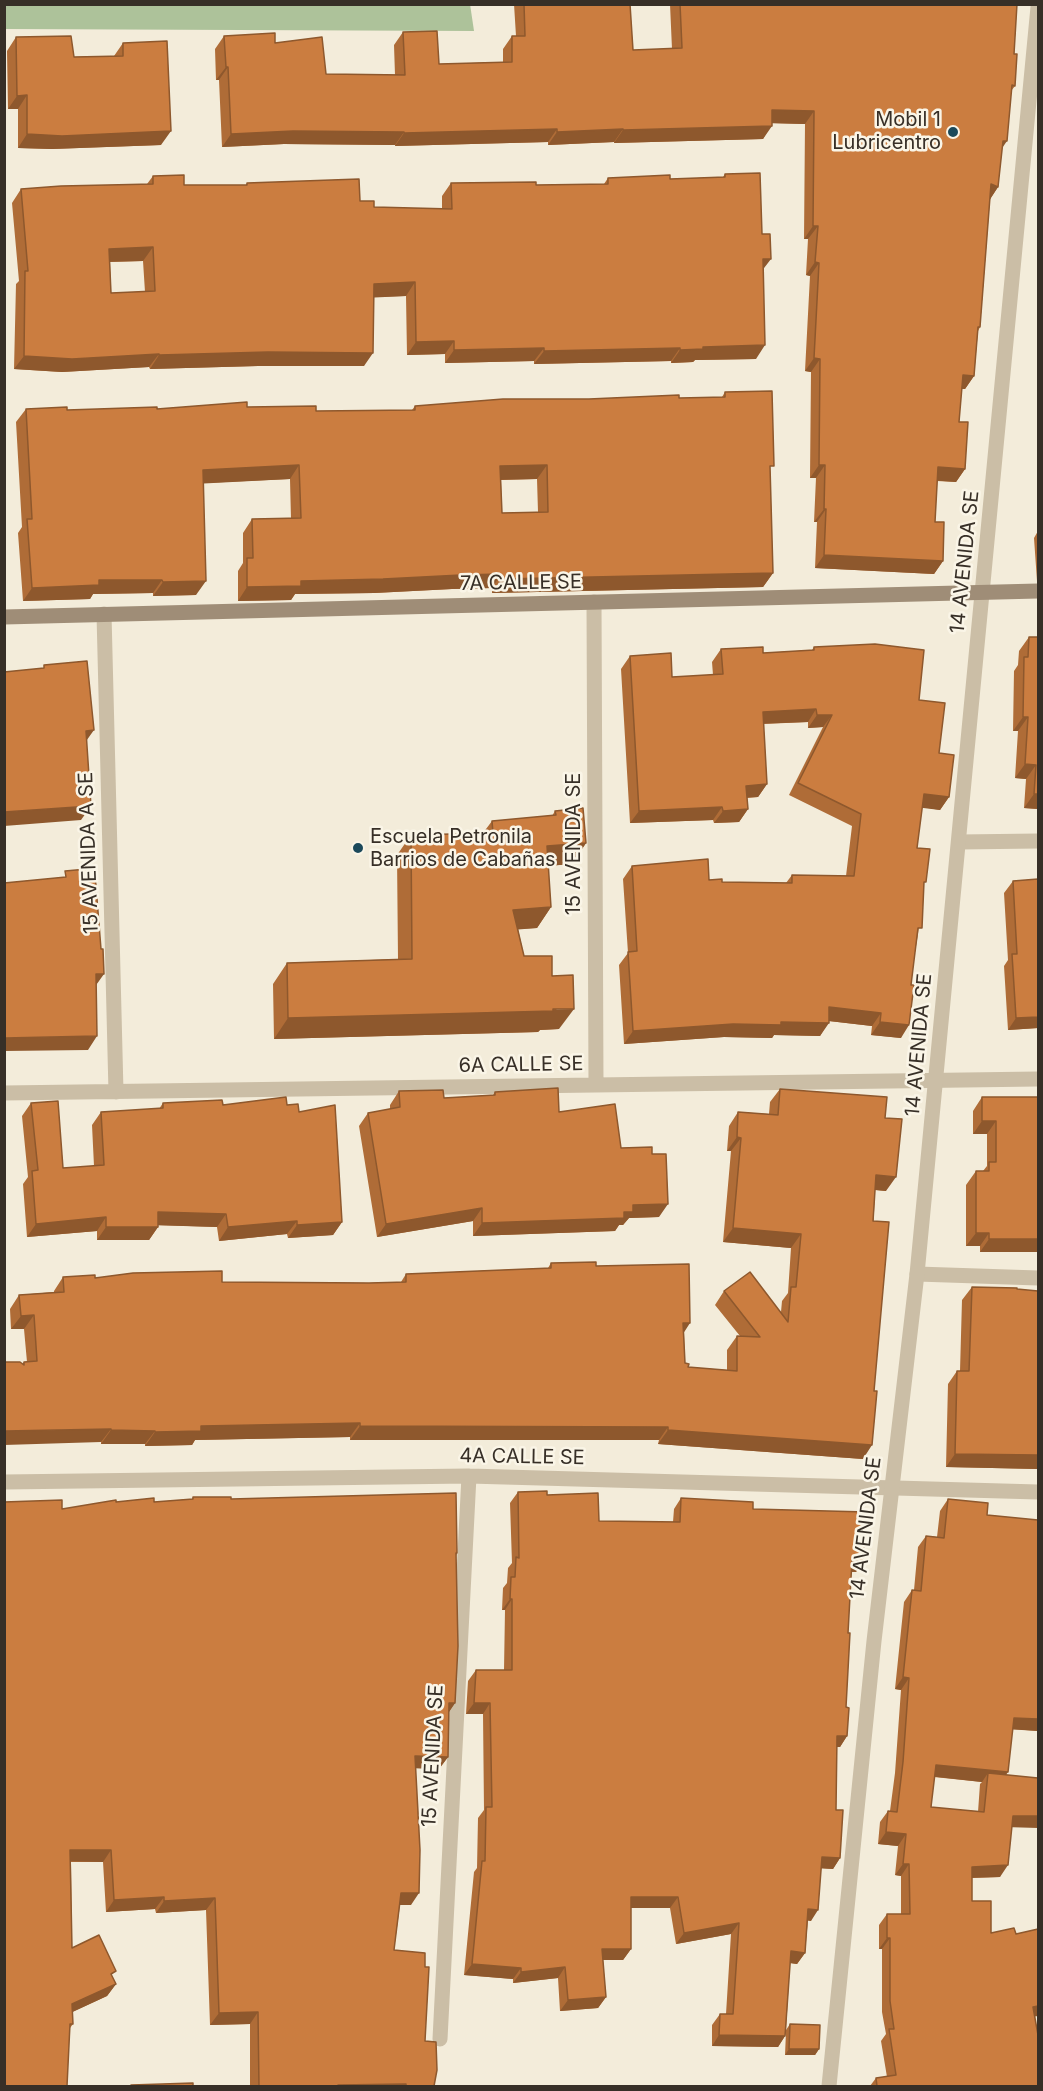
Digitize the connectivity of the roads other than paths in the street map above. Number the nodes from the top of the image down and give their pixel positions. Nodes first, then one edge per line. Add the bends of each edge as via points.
1 (1038, 7) edge
2 (1038, 591) edge
3 (983, 592) junction
4 (594, 602) junction
5 (104, 614) junction
6 (4, 617) edge
7 (1038, 841) edge
8 (959, 842) junction
9 (1038, 1079) edge
10 (937, 1080) junction
11 (596, 1085) junction
12 (116, 1092) junction
13 (4, 1093) edge
14 (918, 1274) junction
15 (1038, 1278) edge
16 (469, 1476) junction
17 (4, 1482) edge
18 (891, 1488) junction
19 (1038, 1492) edge
20 (440, 2039) dead end
21 (829, 2086) edge

1 - 3 street, 14 AVENIDA SE
2 - 3 main road, 7A CALLE SE
3 - 4 main road, 7A CALLE SE
3 - 8 street, 14 AVENIDA SE
4 - 5 main road, 7A CALLE SE
4 - 11 street, 15 AVENIDA SE
5 - 6 main road, 7A CALLE SE
5 - 12 street, 15 AVENIDA A SE
7 - 8 street
8 - 10 street, 14 AVENIDA SE
9 - 10 street, 6A CALLE SE
10 - 11 street, 6A CALLE SE
10 - 14 street, 14 AVENIDA SE
11 - 12 street, 6A CALLE SE
12 - 13 street, 6A CALLE SE
14 - 15 street
14 - 18 street, 14 AVENIDA SE
16 - 17 street, 4A CALLE SE
16 - 18 street, 4A CALLE SE
16 - 20 street, 15 AVENIDA SE
18 - 19 street, 4A CALLE SE
18 - 21 street, 14 AVENIDA SE

